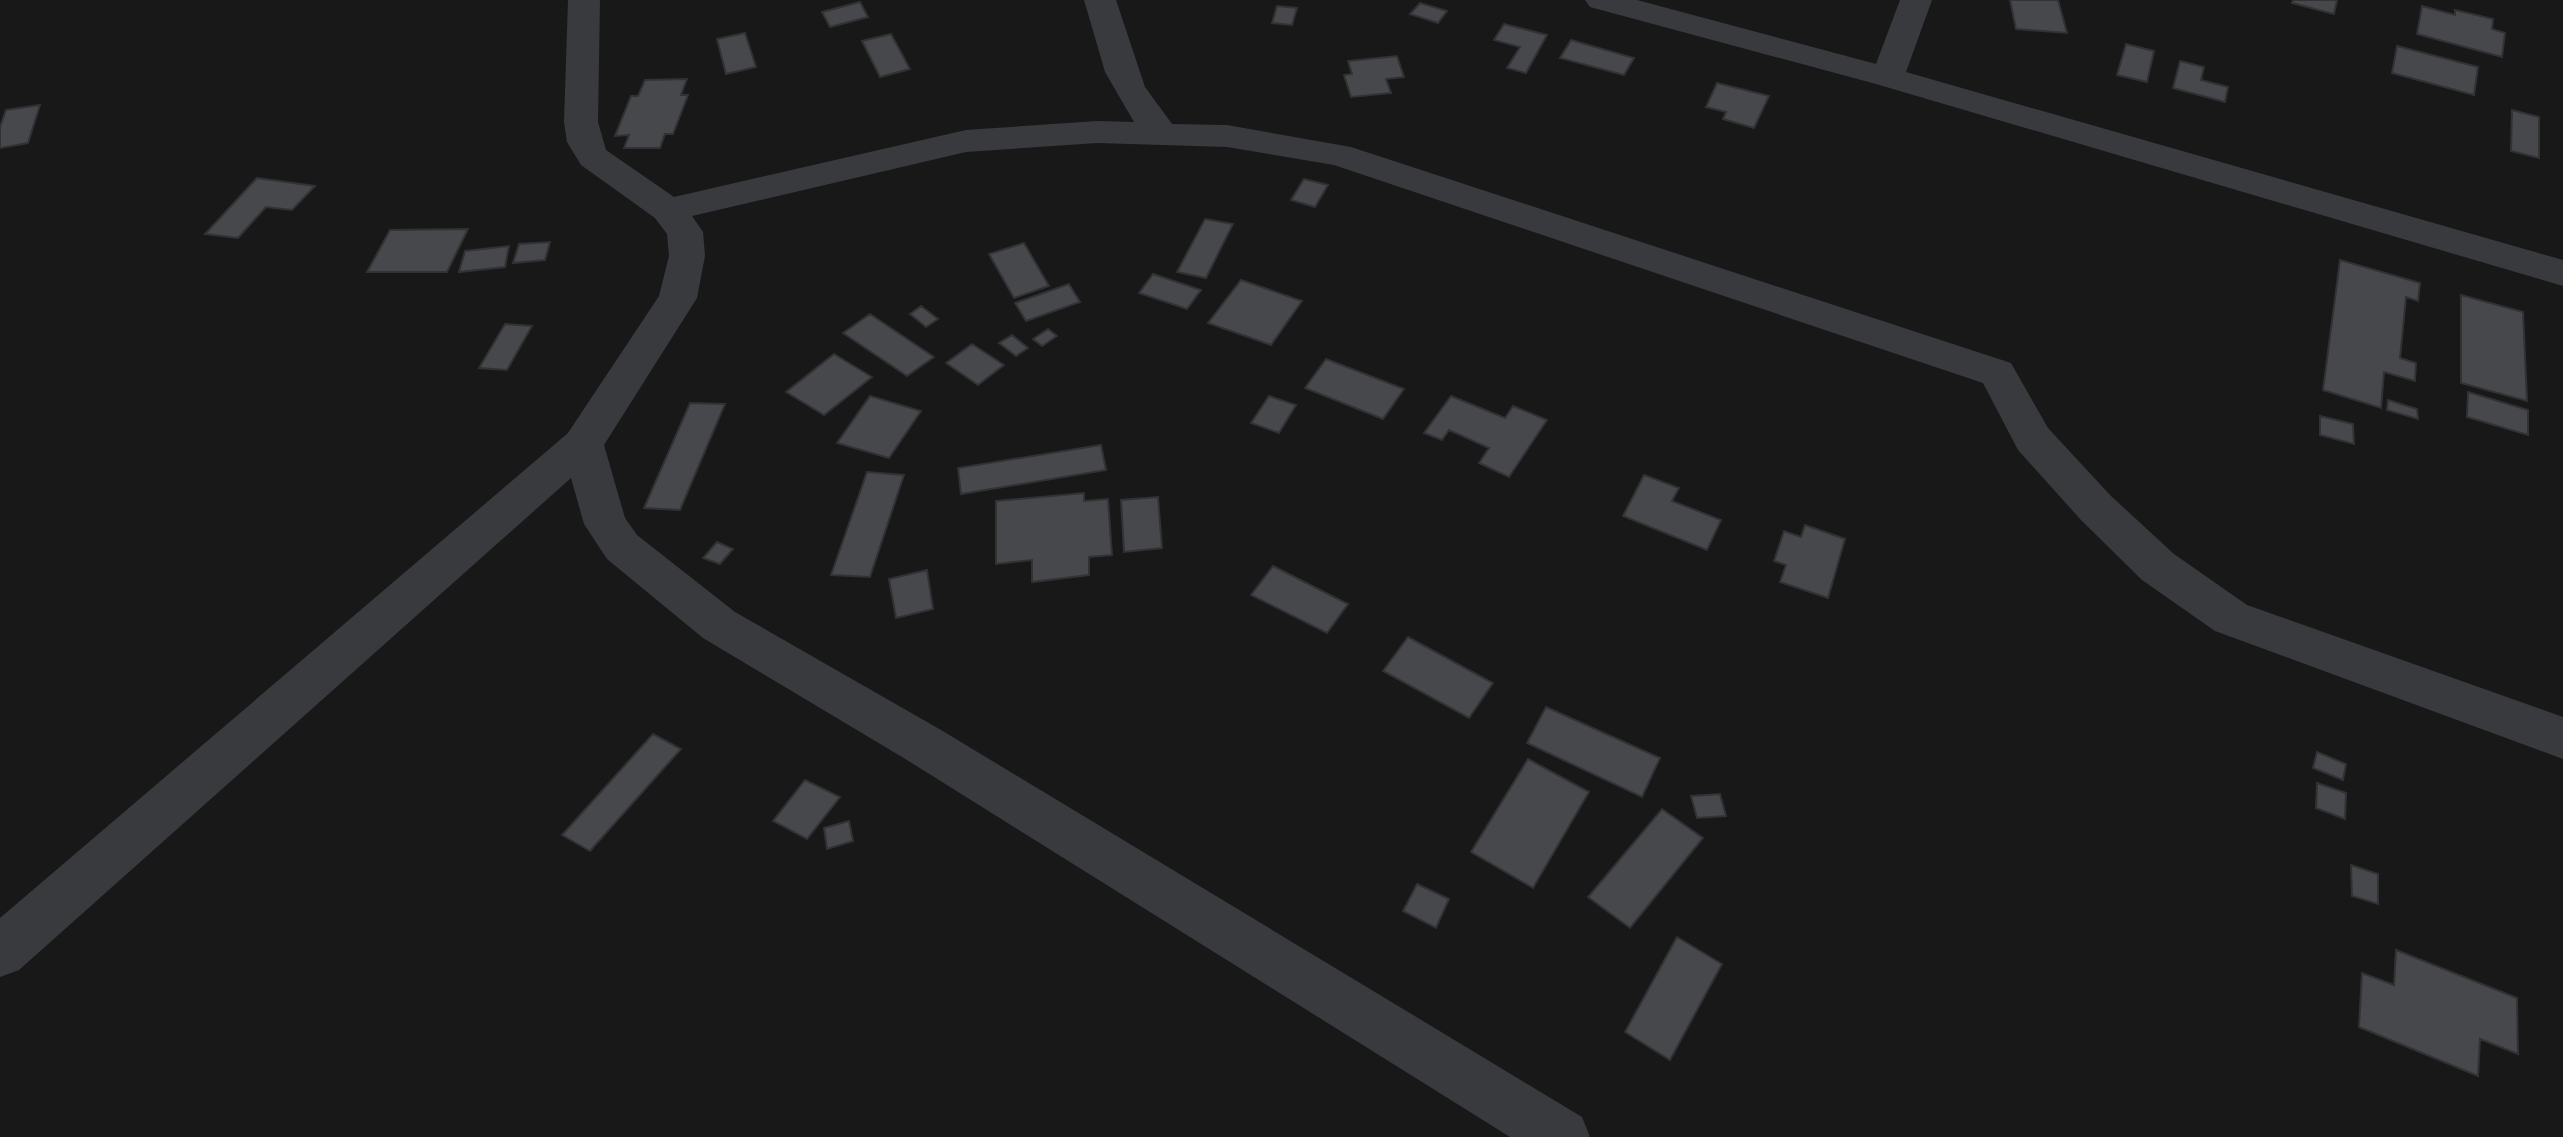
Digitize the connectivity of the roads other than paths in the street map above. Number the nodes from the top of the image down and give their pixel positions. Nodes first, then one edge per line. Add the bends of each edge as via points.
1 (584, 0) edge
2 (1100, 0) edge
3 (1601, 0) edge
4 (1916, 0) edge
5 (1888, 77) junction
6 (1162, 134) junction
7 (668, 210) junction
8 (2563, 273) edge
9 (583, 444) junction
10 (2563, 738) edge
11 (0, 952) edge
12 (1562, 1137) edge

1 - 7 street via 584,142 593,157
2 - 6 street via 1123,77 1138,109
3 - 5 street
4 - 5 street
5 - 8 street
6 - 7 street via 1097,132 966,141
6 - 10 street via 1227,136 1339,155 1997,373 2033,439 2096,508 2158,567 2231,618
7 - 9 street via 685,232 687,256 678,298
9 - 11 street
9 - 12 street via 605,524 622,547 719,625

